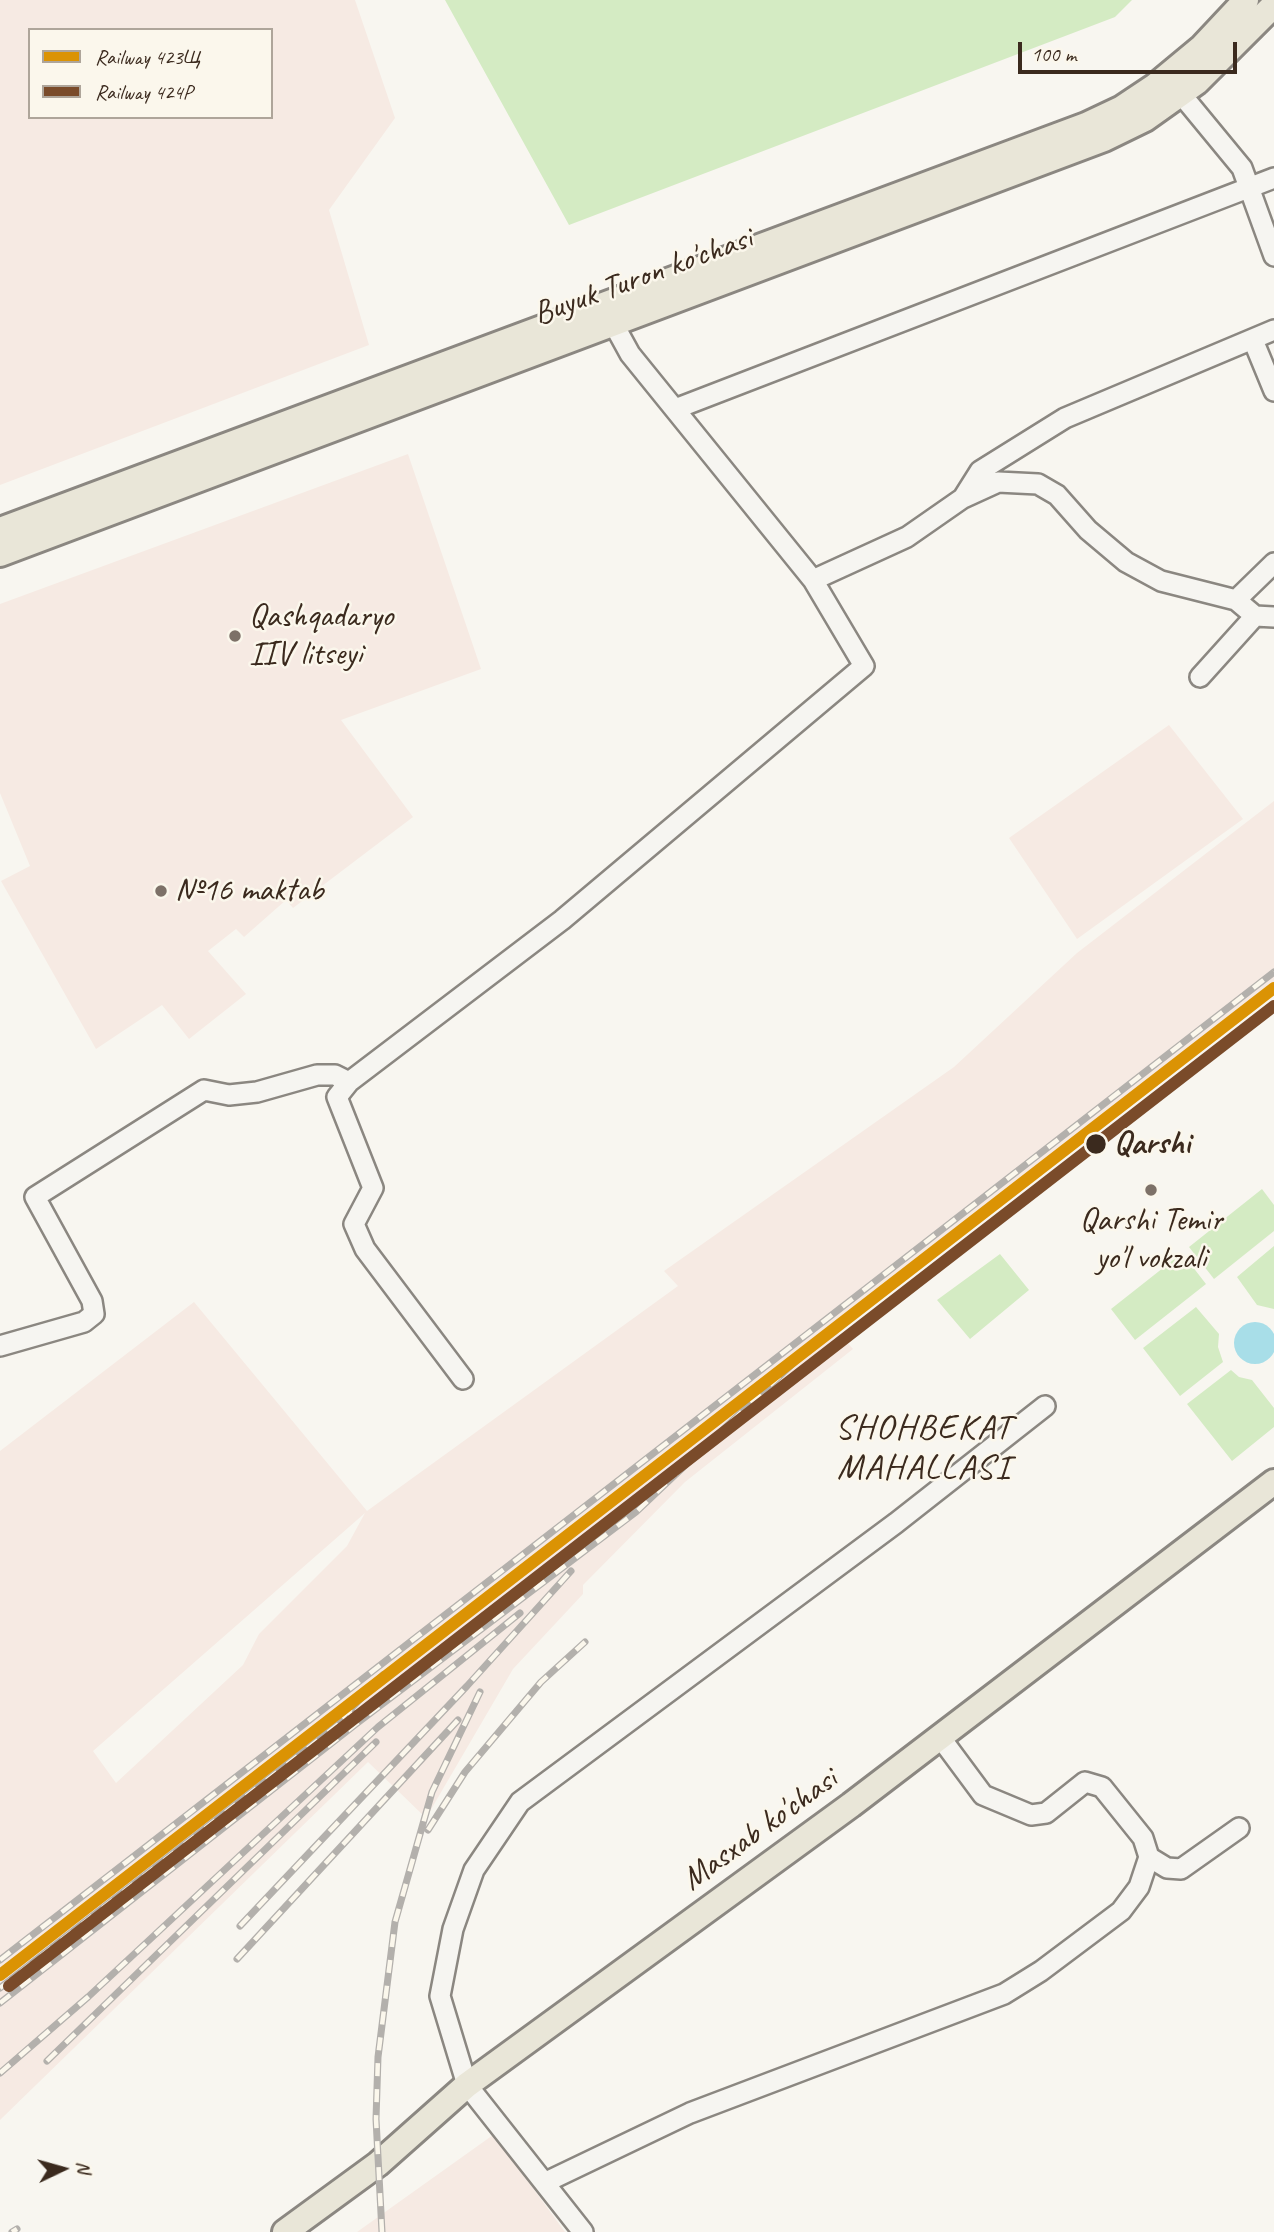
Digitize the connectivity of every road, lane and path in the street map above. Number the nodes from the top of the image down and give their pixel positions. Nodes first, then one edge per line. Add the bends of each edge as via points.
1 (1246, 0) edge
2 (1274, 5) edge
3 (1181, 94) junction
4 (1274, 178) edge
5 (1248, 187) junction
6 (1274, 257) edge
7 (613, 323) junction
8 (1274, 330) edge
9 (1253, 340) junction
10 (1274, 391) edge
11 (675, 409) junction
12 (963, 498) junction
13 (0, 530) edge
14 (0, 554) edge
15 (1274, 563) edge
16 (813, 580) junction
17 (1236, 600) junction
18 (1265, 616) edge
19 (1200, 677) dead end
20 (349, 1083) junction
21 (0, 1346) edge
22 (463, 1379) dead end
23 (1045, 1406) dead end
24 (1274, 1482) edge
25 (940, 1737) junction
26 (1239, 1828) dead end
27 (1149, 1857) junction
28 (467, 2085) junction
29 (546, 2182) junction
30 (285, 2232) edge
31 (583, 2232) edge

1 - 13 main road, Buyuk Turon ko'chasi via 1202,47 1155,86 1086,125
2 - 3 main road, Buyuk Turon ko'chasi
3 - 5 street via 1242,168
3 - 7 main road, Buyuk Turon ko'chasi via 1104,139
4 - 5 street
5 - 6 street
5 - 11 street
7 - 11 street via 631,355
7 - 14 main road, Buyuk Turon ko'chasi
8 - 9 street
9 - 10 street
9 - 12 street via 1065,418 980,471
11 - 16 street
12 - 16 street via 907,537
12 - 17 street via 998,482 1038,484 1057,495 1117,554 1149,575
15 - 17 street
16 - 20 street via 864,666 562,920
17 - 18 street
18 - 19 street
20 - 21 street via 335,1075 317,1075 257,1092 229,1095 204,1090 35,1197 92,1301 94,1314 84,1322
20 - 22 street via 337,1097 373,1188 354,1224 365,1249
23 - 28 street via 896,1523 520,1802 474,1870 453,1929 440,1996
24 - 25 main road, Masxab ko'chasi
25 - 27 street via 983,1795 1031,1815 1046,1814 1085,1782 1102,1787 1143,1838
25 - 28 main road, Masxab ko'chasi
26 - 27 street via 1181,1869 1167,1868
27 - 29 street via 1139,1887 1121,1911 1004,1994 690,2113
28 - 29 street
28 - 30 main road, Masxab ko'chasi via 378,2164
29 - 31 street

